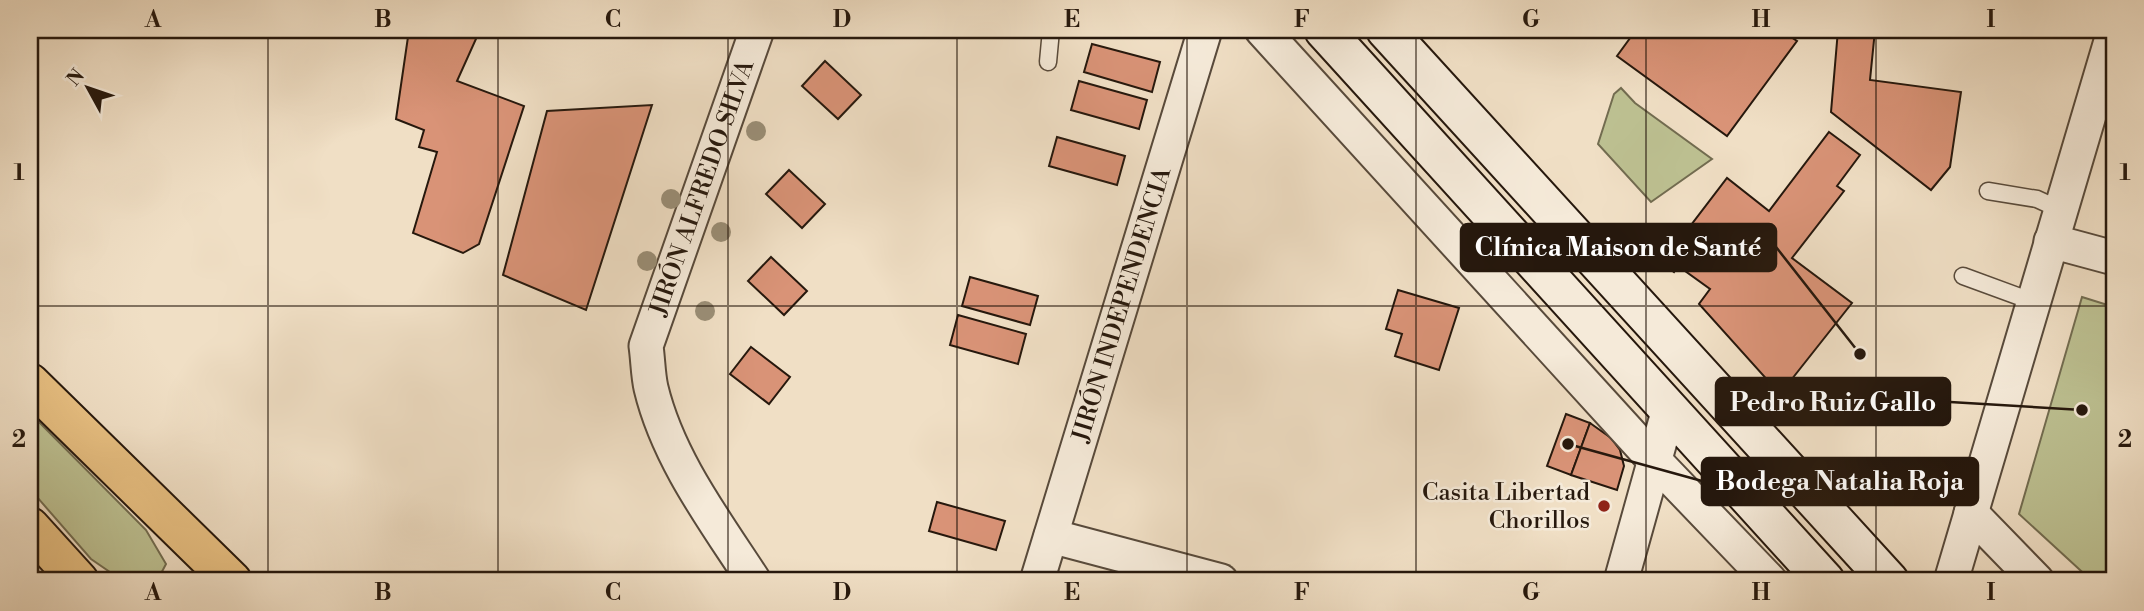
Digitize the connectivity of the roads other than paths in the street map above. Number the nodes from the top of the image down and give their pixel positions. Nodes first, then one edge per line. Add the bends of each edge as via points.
1 (757, 30) edge
2 (1051, 30) edge
3 (1205, 30) edge
4 (1262, 30) edge
5 (1324, 30) edge
6 (1386, 30) edge
7 (2114, 31) edge
8 (1048, 62) dead end
9 (1483, 134) junction
10 (1447, 165) junction
11 (1988, 191) dead end
12 (2056, 226) junction
13 (2114, 258) edge
14 (1606, 267) junction
15 (1963, 276) dead end
16 (1570, 300) junction
17 (2034, 302) junction
18 (30, 383) edge
19 (1669, 409) junction
20 (1654, 460) junction
21 (1782, 462) junction
22 (1746, 494) junction
23 (1971, 513) junction
24 (30, 527) edge
25 (1051, 536) junction
26 (79, 581) edge
27 (232, 581) edge
28 (754, 581) edge
29 (1037, 581) edge
30 (1221, 581) edge
31 (1621, 581) edge
32 (1770, 581) edge
33 (1825, 581) edge
34 (1889, 581) edge
35 (1951, 581) edge
36 (2037, 581) edge

1 - 28 street, JIRÓN ALFREDO SILVA via 646,346 650,387 665,432 699,498
2 - 8 lane
3 - 25 street, JIRÓN INDEPENDENCIA
4 - 20 street
5 - 10 main road
6 - 9 main road
7 - 12 street
9 - 10 main road
9 - 14 main road
10 - 16 main road
11 - 12 lane via 2037,199
12 - 13 street
12 - 17 street
14 - 16 main road
14 - 21 main road
15 - 17 lane
16 - 19 main road
17 - 23 street
18 - 27 highway
19 - 20 street
19 - 22 main road
20 - 31 street
20 - 32 street
21 - 22 main road
21 - 34 main road
22 - 33 main road
23 - 35 street
23 - 36 street
24 - 26 highway
25 - 29 street, JIRÓN INDEPENDENCIA
25 - 30 street

